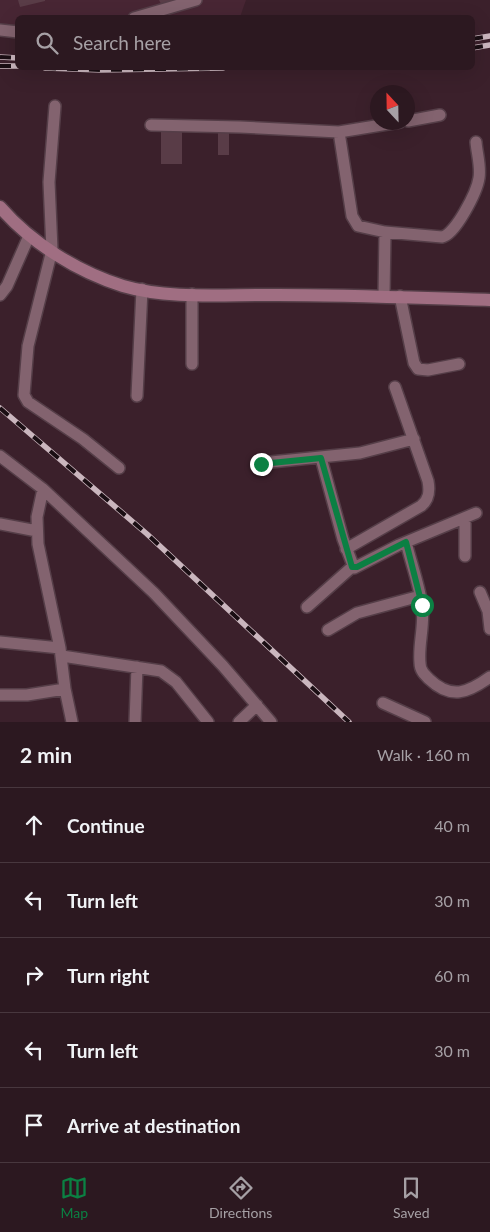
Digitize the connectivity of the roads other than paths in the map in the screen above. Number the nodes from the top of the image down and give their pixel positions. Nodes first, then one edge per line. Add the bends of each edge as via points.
1 (196, 0) edge
2 (144, 15) edge
3 (0, 30) edge
4 (15, 32) edge
5 (55, 106) dead end
6 (440, 116) dead end
7 (415, 120) edge
8 (151, 125) dead end
9 (370, 127) edge
10 (339, 132) junction
11 (476, 142) dead end
12 (0, 207) edge
13 (385, 232) junction
14 (29, 236) junction
15 (52, 250) junction
16 (142, 289) junction
17 (192, 294) junction
18 (0, 295) edge
19 (384, 296) junction
20 (400, 296) junction
21 (490, 300) edge
22 (192, 364) dead end
23 (459, 364) dead end
24 (395, 387) dead end
25 (137, 396) dead end
26 (414, 439) junction
27 (0, 456) edge
28 (321, 458) junction
29 (261, 464) dead end
30 (119, 468) dead end
31 (44, 489) junction
32 (0, 524) edge
33 (37, 531) junction
34 (406, 542) junction
35 (346, 548) junction
36 (465, 556) dead end
37 (352, 567) junction
38 (480, 592) dead end
39 (420, 596) junction
40 (307, 607) dead end
41 (490, 629) edge
42 (328, 630) dead end
43 (0, 642) edge
44 (61, 652) junction
45 (137, 667) junction
46 (490, 677) edge
47 (65, 688) junction
48 (0, 695) edge
49 (384, 703) dead end
50 (257, 705) junction
51 (72, 722) edge
52 (135, 722) edge
53 (208, 722) edge
54 (239, 722) edge
55 (270, 722) edge
56 (425, 722) edge

1 - 2 street
3 - 4 street
5 - 15 street via 49,182
6 - 7 street
8 - 10 street
9 - 10 street
10 - 13 street via 354,222 363,229
11 - 13 street via 478,183 450,233 442,237
12 - 14 street
13 - 19 street
14 - 15 street
14 - 18 street
15 - 16 street via 88,274
15 - 30 street via 28,346 24,395 28,402
16 - 17 street
16 - 25 street
17 - 19 street
17 - 22 street
19 - 20 street
20 - 21 street
20 - 23 street via 418,369
24 - 26 street
26 - 28 street via 375,450
26 - 35 street via 429,487 426,502
27 - 31 street
28 - 29 street
28 - 35 street
31 - 33 street via 39,503
31 - 50 street via 154,593
32 - 33 street
33 - 44 street
34 - 36 street via 471,515
34 - 37 street
34 - 39 street
35 - 37 street
37 - 40 street
38 - 41 street via 488,611
39 - 42 street via 357,613
39 - 46 street via 419,661 423,673 436,685 454,692 475,687
43 - 44 street
44 - 45 street
44 - 47 street
45 - 52 street
45 - 53 street via 169,675
47 - 48 street via 27,695
47 - 51 street
49 - 56 street
50 - 54 street
50 - 55 street

